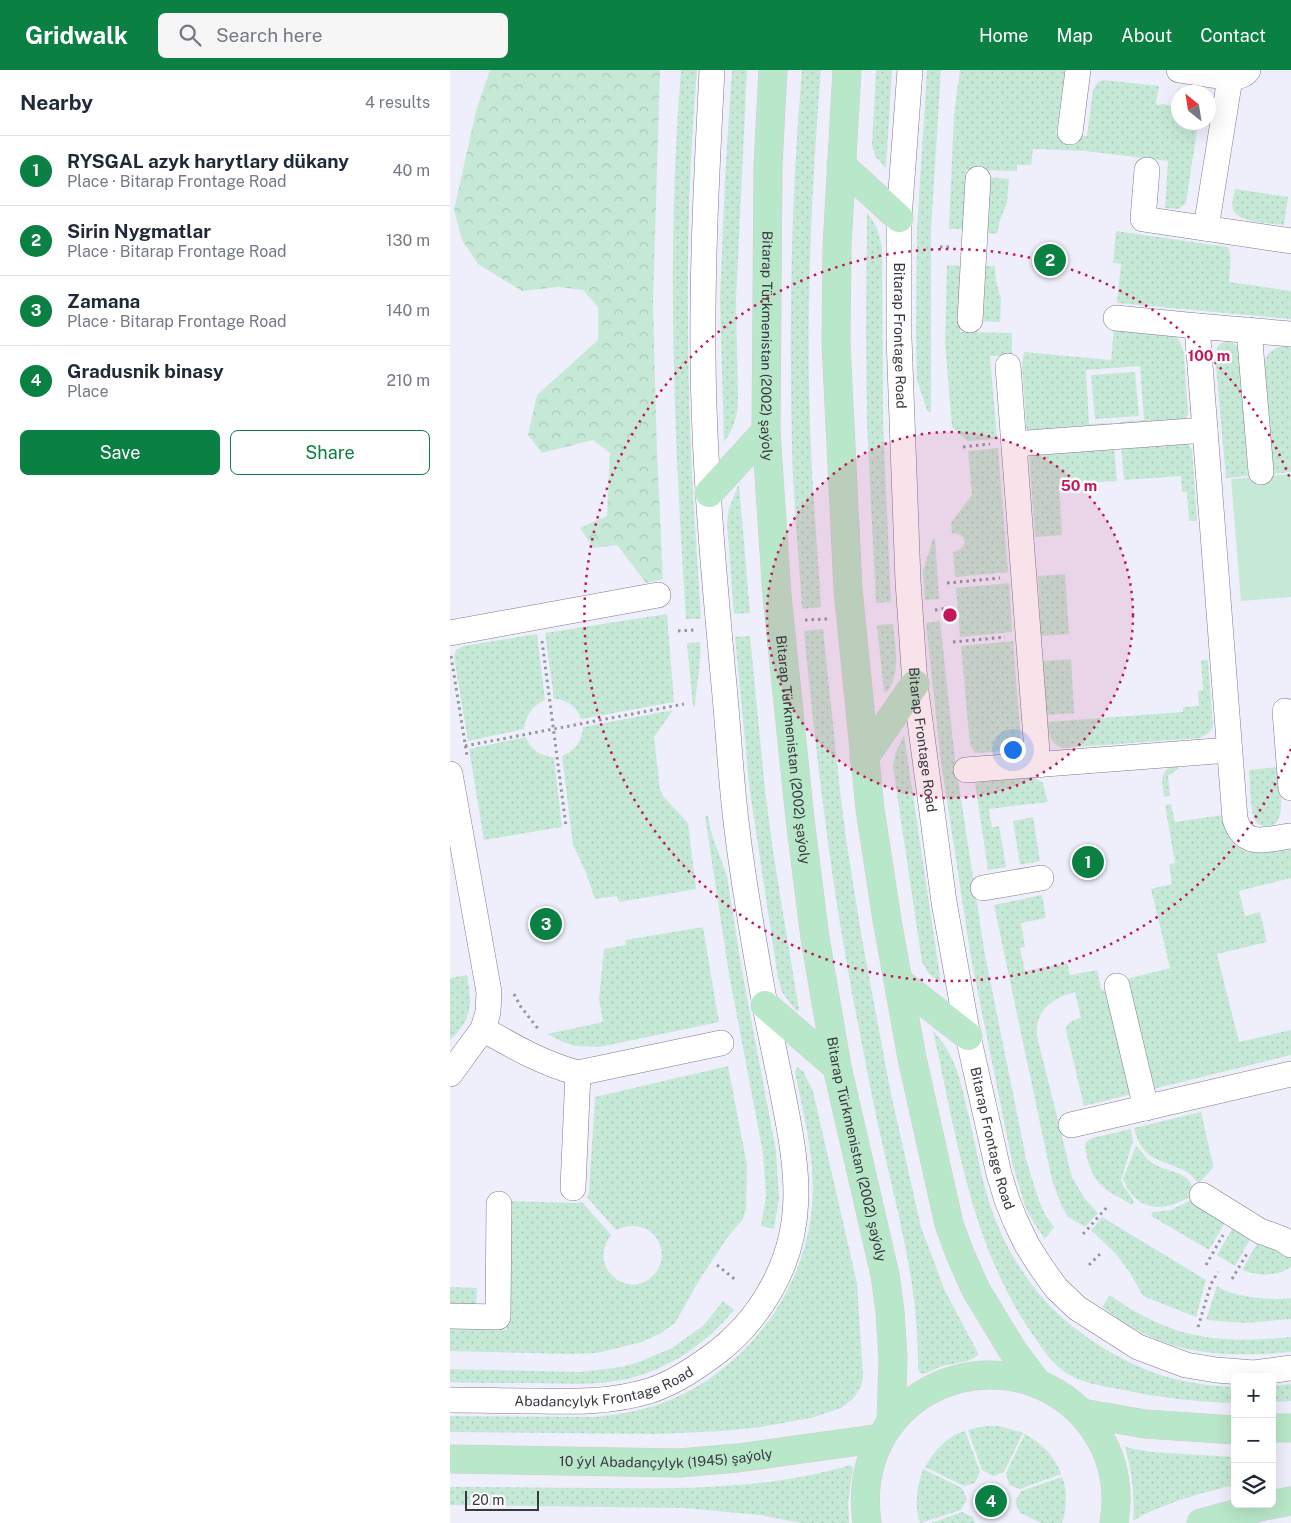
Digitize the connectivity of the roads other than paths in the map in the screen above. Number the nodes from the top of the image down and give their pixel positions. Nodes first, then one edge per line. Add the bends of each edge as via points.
1 (712, 70) edge
2 (773, 70) edge
3 (848, 70) edge
4 (910, 70) edge
5 (1078, 70) edge
6 (1179, 70) edge
7 (1239, 74) edge
8 (1070, 132) dead end
9 (841, 165) junction
10 (1147, 170) dead end
11 (978, 179) dead end
12 (900, 218) junction
13 (1206, 228) junction
14 (1291, 241) edge
15 (1116, 318) dead end
16 (970, 320) dead end
17 (1197, 326) junction
18 (1249, 330) junction
19 (1291, 334) edge
20 (1008, 366) dead end
21 (1205, 430) junction
22 (766, 432) junction
23 (1014, 444) junction
24 (1261, 472) dead end
25 (709, 493) junction
26 (658, 595) dead end
27 (451, 643) edge
28 (915, 684) junction
29 (1285, 711) dead end
30 (1230, 750) junction
31 (864, 758) junction
32 (1038, 765) junction
33 (966, 770) dead end
34 (455, 780) edge
35 (1291, 788) edge
36 (1291, 836) edge
37 (1041, 878) dead end
38 (983, 888) dead end
39 (899, 982) junction
40 (1117, 986) dead end
41 (765, 1005) junction
42 (483, 1029) junction
43 (968, 1036) junction
44 (721, 1043) dead end
45 (837, 1067) junction
46 (450, 1074) edge
47 (578, 1074) junction
48 (1291, 1074) edge
49 (1146, 1108) junction
50 (1071, 1125) dead end
51 (573, 1188) dead end
52 (1202, 1196) dead end
53 (499, 1204) dead end
54 (1291, 1245) edge
55 (450, 1316) edge
56 (1291, 1368) edge
57 (1037, 1383) junction
58 (450, 1400) edge
59 (1082, 1413) junction
60 (1276, 1428) edge
61 (1291, 1428) edge
62 (1231, 1430) edge
63 (886, 1431) junction
64 (450, 1459) edge
65 (1291, 1502) edge
66 (867, 1523) edge
67 (1114, 1523) edge
68 (1201, 1523) edge

1 - 25 street via 706,173 703,362
2 - 22 main road, Bitarap Türkmenistan (2002) şaýoly via 768,165
3 - 9 main road
4 - 12 street, Bitarap Frontage Road
5 - 8 street
6 - 7 street
7 - 13 street
9 - 12 main road
9 - 31 main road via 836,343 848,589
10 - 13 street via 1143,219
11 - 16 street
12 - 28 street, Bitarap Frontage Road via 899,338
13 - 14 street
15 - 17 street
17 - 18 street
17 - 21 street
18 - 19 street
18 - 24 street
20 - 23 street
21 - 23 street
21 - 30 street
22 - 25 main road
22 - 45 main road, Bitarap Türkmenistan (2002) şaýoly via 779,622 800,819 815,938
23 - 32 street
25 - 41 street via 738,837
26 - 27 street
28 - 31 main road
28 - 43 street, Bitarap Frontage Road via 944,902
29 - 35 street
30 - 32 street
30 - 36 street via 1235,819 1241,833 1257,840
31 - 39 main road via 871,819
32 - 33 street
34 - 42 street via 489,992
37 - 38 street
39 - 43 main road
39 - 57 main road via 912,1058 952,1232 976,1290 1013,1351
40 - 49 street
41 - 45 main road
41 - 58 street, Abadancylyk Frontage Road via 794,1154 796,1198 790,1243 782,1268 758,1310 721,1349 693,1370 652,1390 583,1402
42 - 46 street
42 - 47 street via 533,1058
43 - 56 street, Bitarap Frontage Road via 999,1174 1015,1220 1027,1245 1056,1288 1077,1308 1138,1347 1186,1365 1254,1373
44 - 47 street
45 - 63 main road, Bitarap Türkmenistan (2002) şaýoly via 885,1275 890,1311 893,1358
47 - 51 street
48 - 49 street
49 - 50 street
52 - 54 street via 1260,1231
53 - 55 street via 498,1317
57 - 59 main road
57 - 63 main road via 1002,1375 966,1377 933,1389 904,1410
59 - 62 main road via 1145,1424
59 - 67 main road via 1110,1458 1116,1493
60 - 61 main road
63 - 64 main road, 10 ýyl Abadançylyk (1945) şaýoly via 738,1458 679,1463
63 - 66 main road via 868,1471 865,1489
65 - 68 main road

